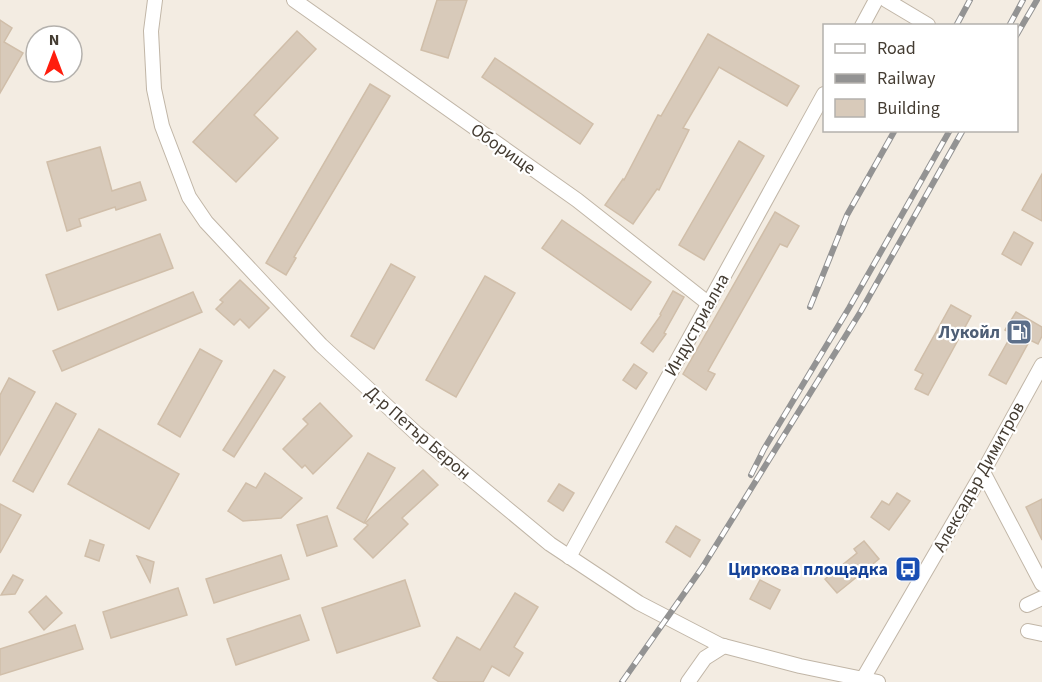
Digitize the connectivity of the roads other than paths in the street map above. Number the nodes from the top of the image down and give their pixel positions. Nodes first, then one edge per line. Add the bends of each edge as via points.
1 (155, 0) edge
2 (294, 0) edge
3 (876, 0) edge
4 (886, 0) edge
5 (863, 24) edge
6 (926, 24) edge
7 (823, 98) edge
8 (709, 304) junction
9 (1042, 365) edge
10 (1037, 384) edge
11 (983, 472) junction
12 (569, 557) junction
13 (1042, 584) edge
14 (1042, 598) edge
15 (1027, 605) dead end
16 (1028, 631) dead end
17 (1042, 633) edge
18 (724, 646) junction
19 (861, 681) edge
20 (688, 682) edge
21 (878, 682) edge

1 - 12 street, Д-р Петър Берон via 151,30 154,89 177,168 198,212 318,342 417,434
2 - 8 street, Оборище via 577,200
3 - 5 street
4 - 6 street
7 - 8 street, Индустриална
8 - 12 street, Индустриална
9 - 10 street, Алексадър Димитров
10 - 11 street, Алексадър Димитров
11 - 13 street
11 - 19 street, Алексадър Димитров
12 - 18 street, Д-р Петър Берон via 639,603
14 - 15 street
16 - 17 street
18 - 19 street, Д-р Петър Берон
18 - 20 street via 705,658
19 - 21 street, Д-р Петър Берон

